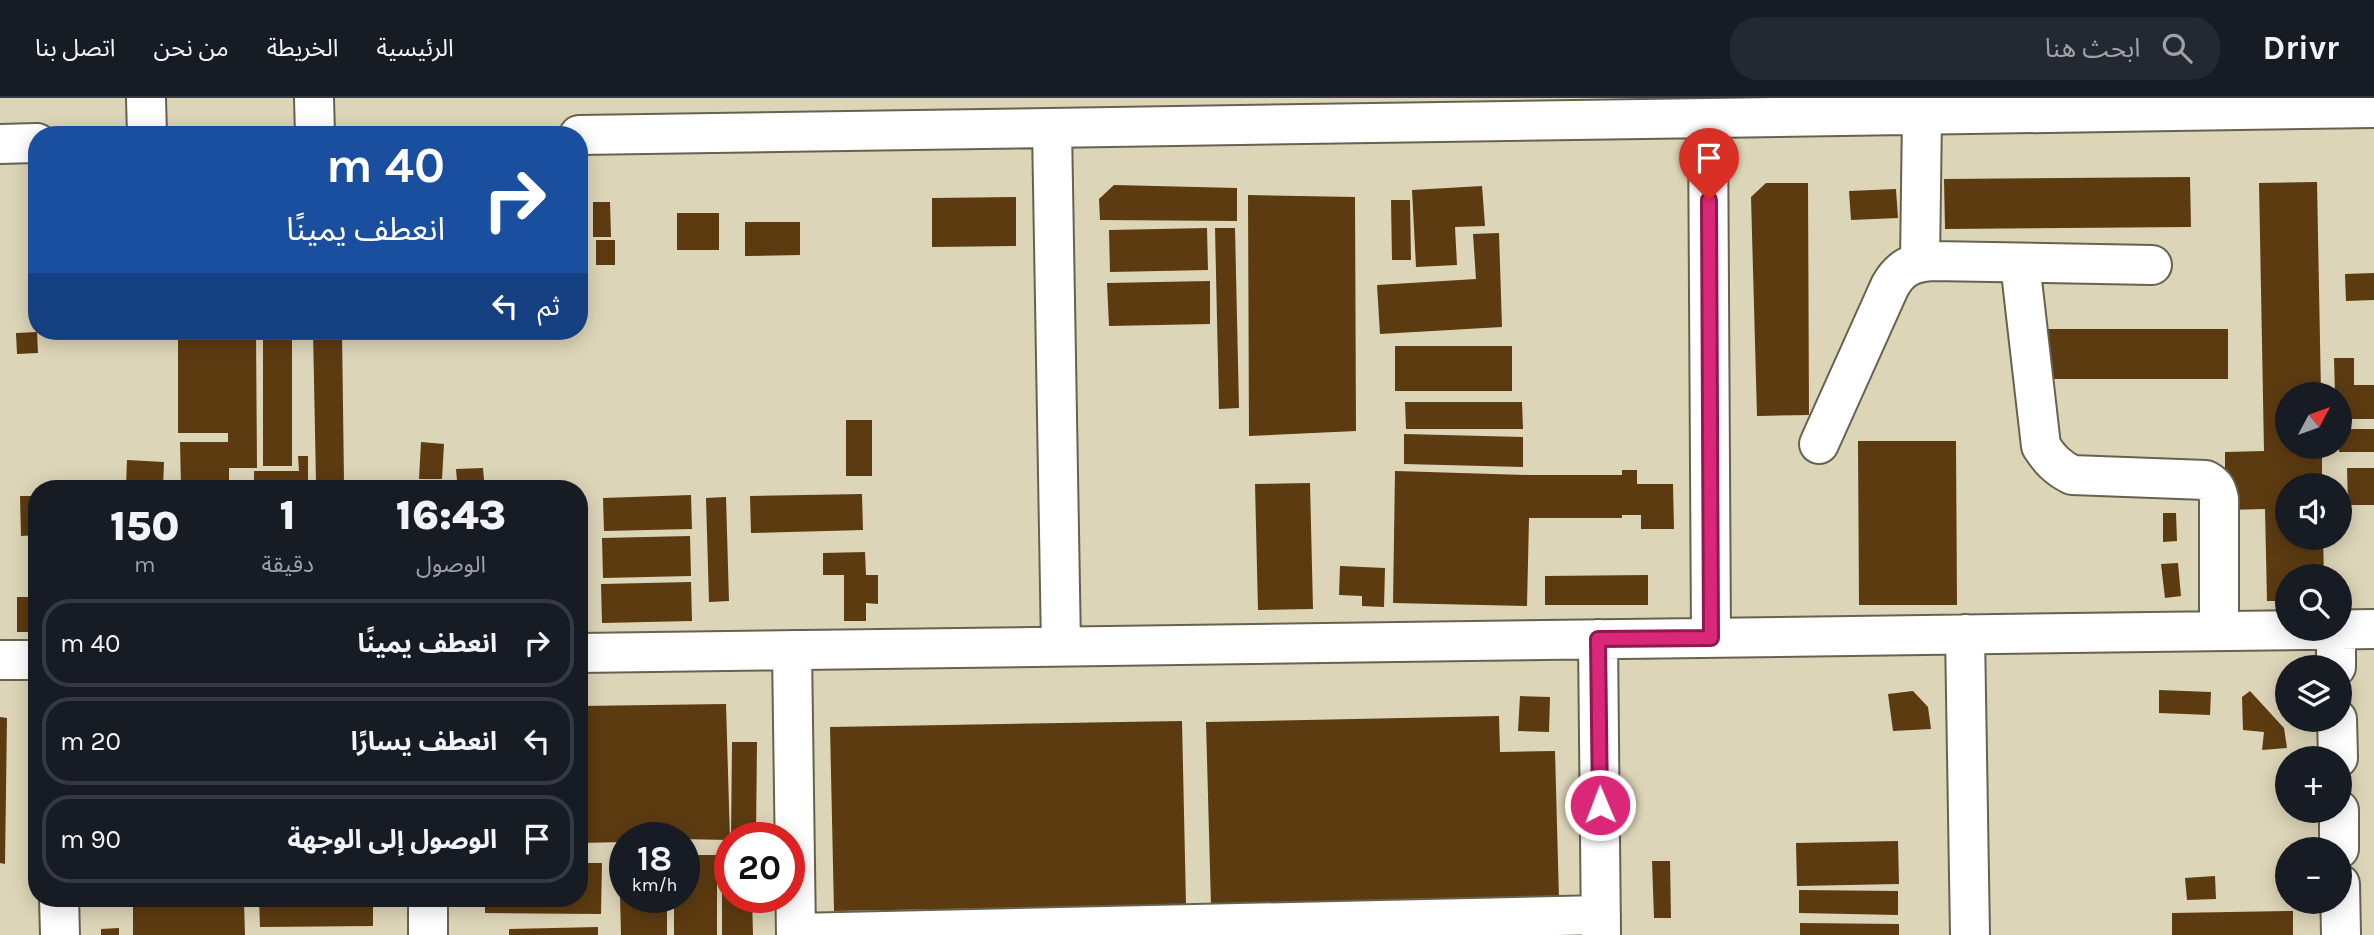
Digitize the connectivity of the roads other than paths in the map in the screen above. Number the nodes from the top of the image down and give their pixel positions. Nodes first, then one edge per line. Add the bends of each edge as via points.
1 (146, 98) edge
2 (314, 98) edge
3 (2374, 108) edge
4 (1197, 112) edge
5 (1922, 115) junction
6 (1708, 118) junction
7 (147, 126) edge
8 (315, 126) edge
9 (1052, 128) junction
10 (588, 135) edge
11 (28, 143) edge
12 (0, 144) edge
13 (1920, 261) junction
14 (2020, 262) junction
15 (2152, 265) dead end
16 (1819, 444) dead end
17 (2374, 629) edge
18 (2219, 631) junction
19 (1965, 634) junction
20 (1711, 638) junction
21 (1598, 639) junction
22 (1061, 646) junction
23 (2336, 648) edge
24 (792, 650) junction
25 (588, 653) edge
26 (0, 660) edge
27 (28, 660) edge
28 (59, 907) edge
29 (428, 907) edge
30 (2341, 914) edge
31 (1601, 925) edge
32 (796, 934) edge
33 (60, 935) edge
34 (428, 935) edge
35 (1970, 935) edge
36 (2341, 935) edge

1 - 7 lane
2 - 8 lane
3 - 5 lane
4 - 6 lane
4 - 9 lane
5 - 6 lane
5 - 13 lane
6 - 20 lane
9 - 10 lane
9 - 22 lane
11 - 12 lane
13 - 14 lane
13 - 16 lane via 1907,265 1890,286
14 - 15 lane
14 - 18 lane via 2041,446 2054,464 2072,475 2206,480 2213,484 2219,499
17 - 23 lane
18 - 19 lane
18 - 23 lane
19 - 20 lane
19 - 35 lane
20 - 21 lane
21 - 22 lane
21 - 31 lane
22 - 24 lane
24 - 25 lane
24 - 32 lane
26 - 27 lane
28 - 33 lane
29 - 34 lane
30 - 36 lane
31 - 32 lane

